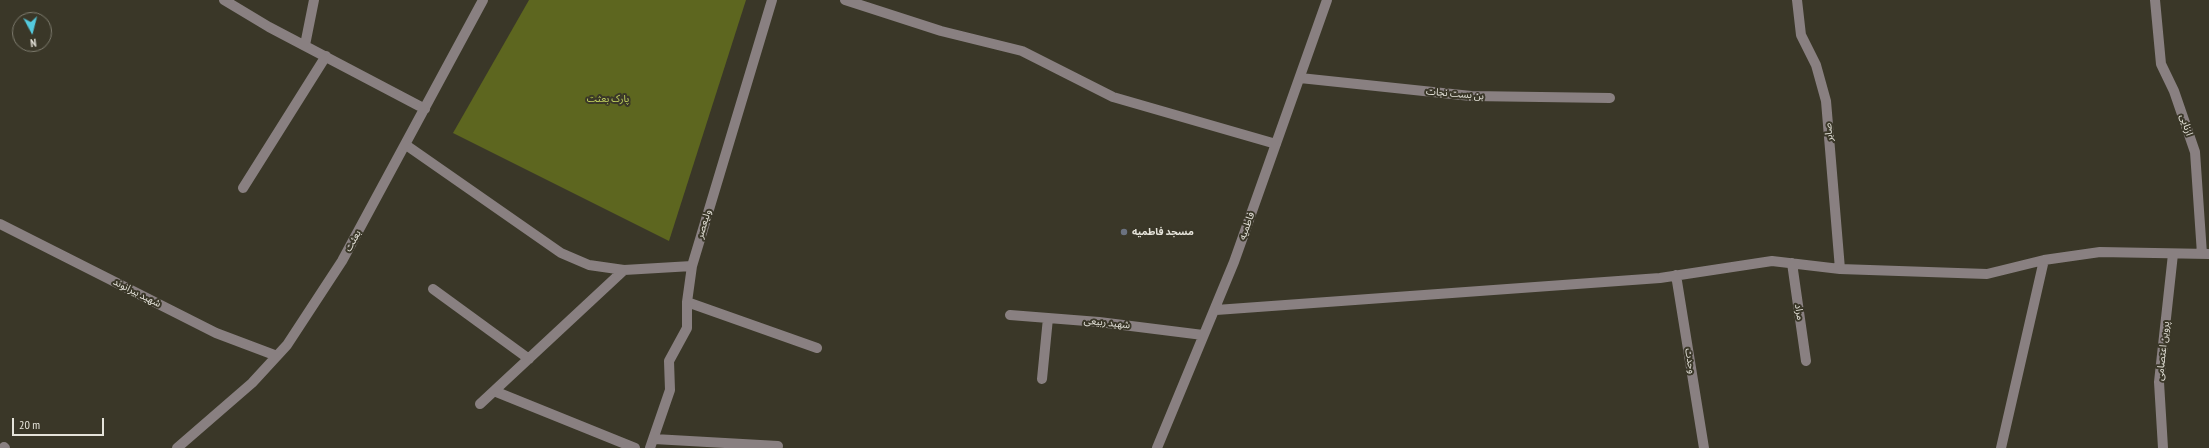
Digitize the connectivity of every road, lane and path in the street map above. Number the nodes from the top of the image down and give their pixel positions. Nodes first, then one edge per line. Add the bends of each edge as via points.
1 (224, 0) edge
2 (314, 0) edge
3 (483, 0) edge
4 (772, 0) edge
5 (845, 0) edge
6 (1328, 0) edge
7 (1797, 0) edge
8 (2155, 0) edge
9 (305, 45) junction
10 (326, 56) junction
11 (1300, 78) junction
12 (1610, 98) dead end
13 (425, 109) junction
14 (1276, 144) junction
15 (406, 145) junction
16 (244, 188) dead end
17 (0, 224) edge
18 (2173, 254) junction
19 (2206, 254) edge
20 (2044, 260) junction
21 (1792, 263) junction
22 (692, 266) junction
23 (1840, 269) junction
24 (624, 270) junction
25 (1676, 275) junction
26 (433, 289) dead end
27 (686, 302) junction
28 (1216, 310) junction
29 (1010, 315) dead end
30 (1048, 318) junction
31 (1203, 335) junction
32 (817, 348) dead end
33 (277, 356) junction
34 (529, 359) junction
35 (1806, 361) dead end
36 (1042, 378) dead end
37 (494, 391) junction
38 (480, 404) dead end
39 (652, 444) edge
40 (778, 446) dead end
41 (177, 448) edge
42 (635, 448) edge
43 (1157, 448) edge
44 (1704, 448) edge
45 (2002, 448) edge
46 (2163, 448) edge

1 - 9 street
2 - 9 street
3 - 13 street, بعثت
4 - 22 street, ولیعصر
5 - 14 street via 941,31 1022,51 1113,97
6 - 11 street, فاطمیه
7 - 23 street, صابر via 1801,35 1816,65 1826,101
8 - 19 street, ازنایی via 2161,64 2174,90 2195,152
9 - 10 street
10 - 13 street
10 - 16 street
11 - 12 street, بن بست نجات via 1471,96
11 - 14 street, فاطمیه
13 - 15 street, بعثت
14 - 28 street, فاطمیه
15 - 24 street via 561,253 590,264
15 - 33 street, بعثت via 342,261 287,345
17 - 33 street, شهید بیرانوند via 216,333
18 - 19 street
18 - 20 street via 2100,252
18 - 46 street, پروین اعتصامی via 2159,382
20 - 23 street via 1987,274
20 - 45 street
21 - 23 street
21 - 25 street via 1772,261
21 - 35 street, مراد
22 - 24 street
22 - 27 street, ولیعصر
24 - 34 street
25 - 28 street
25 - 44 street, وحدت
26 - 34 street
27 - 32 street
27 - 39 street, ولیعصر via 687,328 669,361 670,390
28 - 31 street, فاطمیه
29 - 30 street, شهید ربیعی
30 - 31 street, شهید ربیعی
30 - 36 street
31 - 43 street, فاطمیه
33 - 41 street, بعثت via 252,383
34 - 37 street
37 - 38 street
37 - 42 street
39 - 40 street

